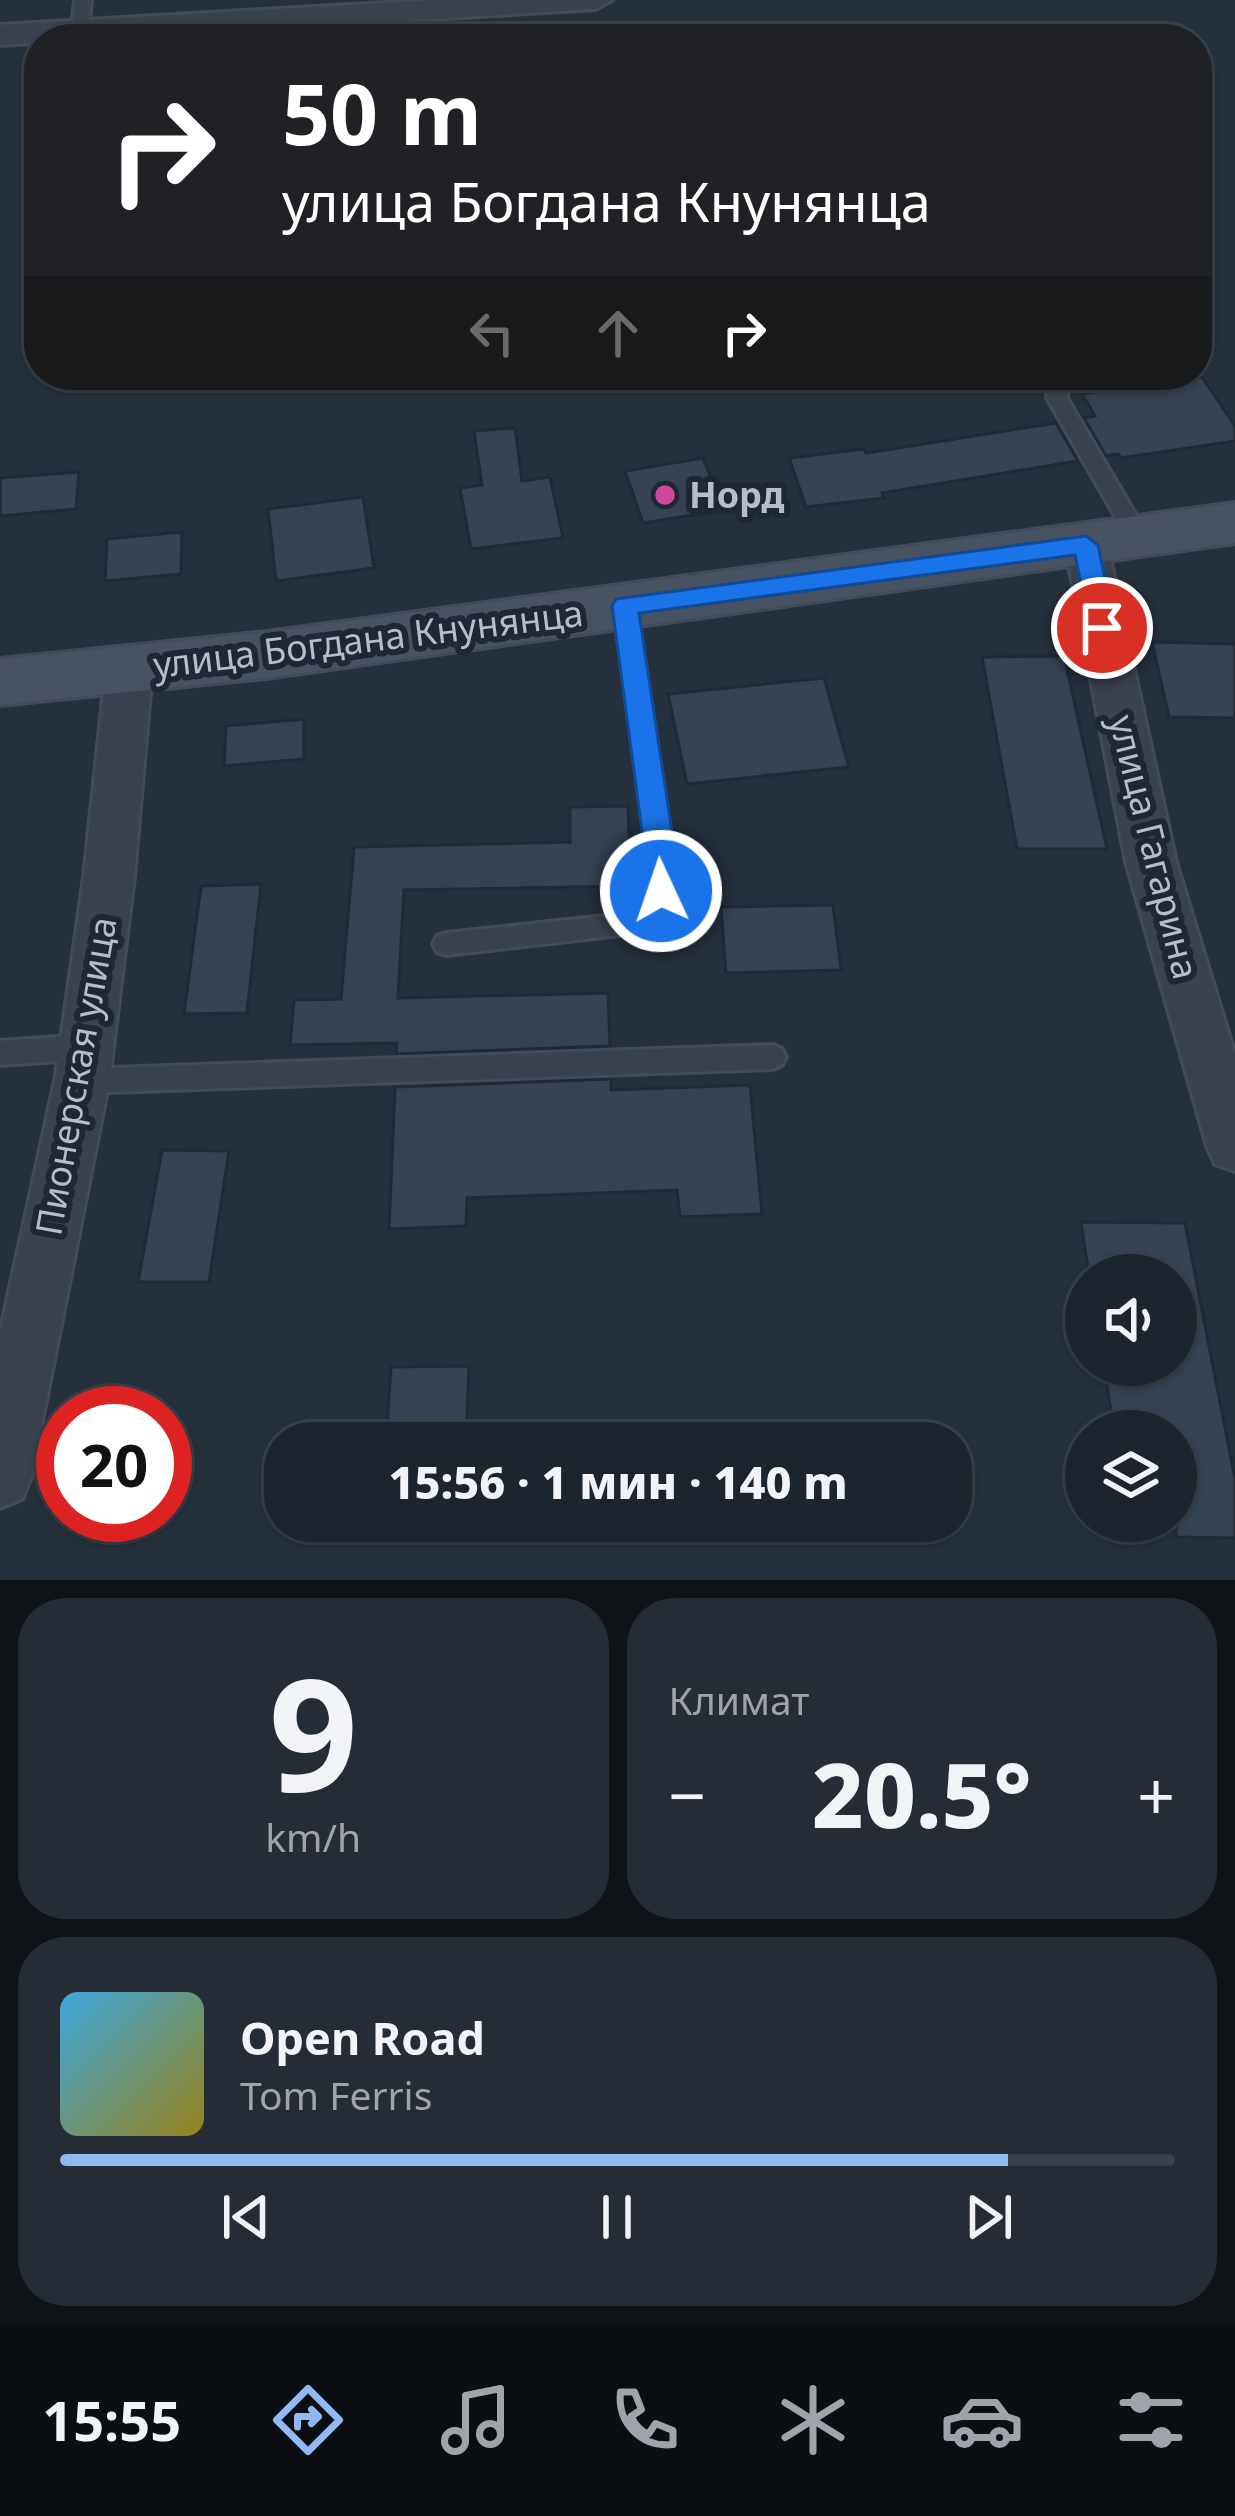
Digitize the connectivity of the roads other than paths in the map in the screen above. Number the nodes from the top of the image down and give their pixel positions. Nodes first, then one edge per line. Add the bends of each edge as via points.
1 (596, 0) edge
2 (82, 15) edge
3 (45, 24) edge
4 (1058, 390) edge
5 (1235, 523) edge
6 (1112, 541) junction
7 (625, 606) junction
8 (129, 670) junction
9 (0, 682) edge
10 (446, 944) dead end
11 (0, 1053) edge
12 (773, 1057) dead end
13 (84, 1064) junction
14 (1235, 1146) edge
15 (0, 1478) edge

1 - 2 street
2 - 3 street
4 - 6 lane
5 - 6 main road, улица Богдана Кнунянца
6 - 7 main road, улица Богдана Кнунянца
6 - 14 street, улица Гагарина via 1151,862
7 - 8 main road, улица Богдана Кнунянца
7 - 10 lane via 661,891 629,924
8 - 9 main road, улица Богдана Кнунянца
8 - 13 street, Пионерская улица
11 - 13 lane
12 - 13 lane
13 - 15 street, Пионерская улица

